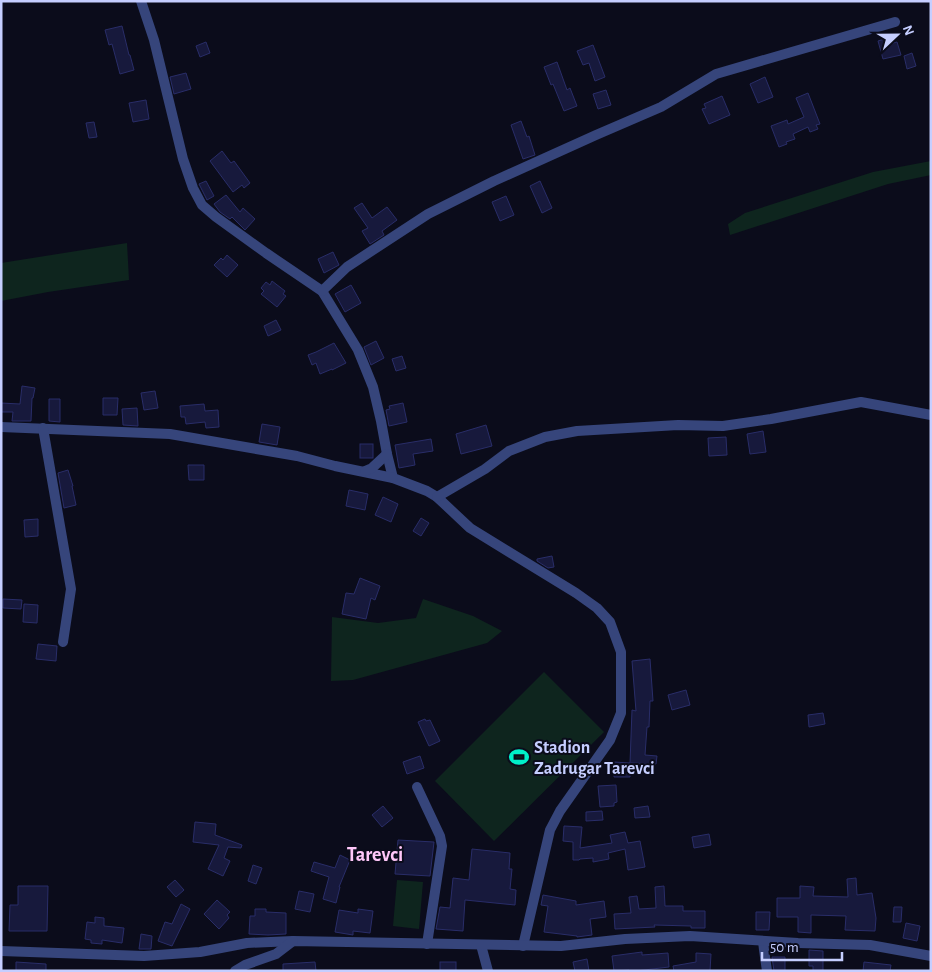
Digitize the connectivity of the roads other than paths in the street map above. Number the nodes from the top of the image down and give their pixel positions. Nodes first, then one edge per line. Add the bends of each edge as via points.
1 (140, 1) edge
2 (895, 22) dead end
3 (322, 291) junction
4 (931, 415) edge
5 (1, 427) edge
6 (43, 428) junction
7 (386, 454) junction
8 (364, 471) junction
9 (393, 478) junction
10 (437, 497) junction
11 (63, 642) dead end
12 (417, 787) dead end
13 (292, 941) junction
14 (763, 941) junction
15 (428, 944) junction
16 (481, 945) junction
17 (523, 946) junction
18 (1, 951) edge
19 (931, 956) edge
20 (235, 971) edge
21 (488, 971) edge
22 (767, 971) edge

1 - 3 street via 154,40 183,159 202,205
2 - 3 street via 716,74 661,107 502,177 428,214 347,267
3 - 7 street via 358,350 373,387
4 - 10 street via 861,402 723,426 678,425 577,431 509,451
5 - 6 street
6 - 8 street via 170,434
6 - 11 street via 71,589
7 - 8 street via 372,468
7 - 9 street
8 - 9 street
9 - 10 street
10 - 17 street via 470,528 597,608 610,622 621,652 621,713 610,740 550,830
12 - 15 street via 442,846
13 - 15 street
13 - 18 street via 247,943 200,952 144,956
13 - 20 street via 276,954
14 - 17 street via 690,936
14 - 19 street via 870,945
14 - 22 street
15 - 16 street
16 - 17 street
16 - 21 street

